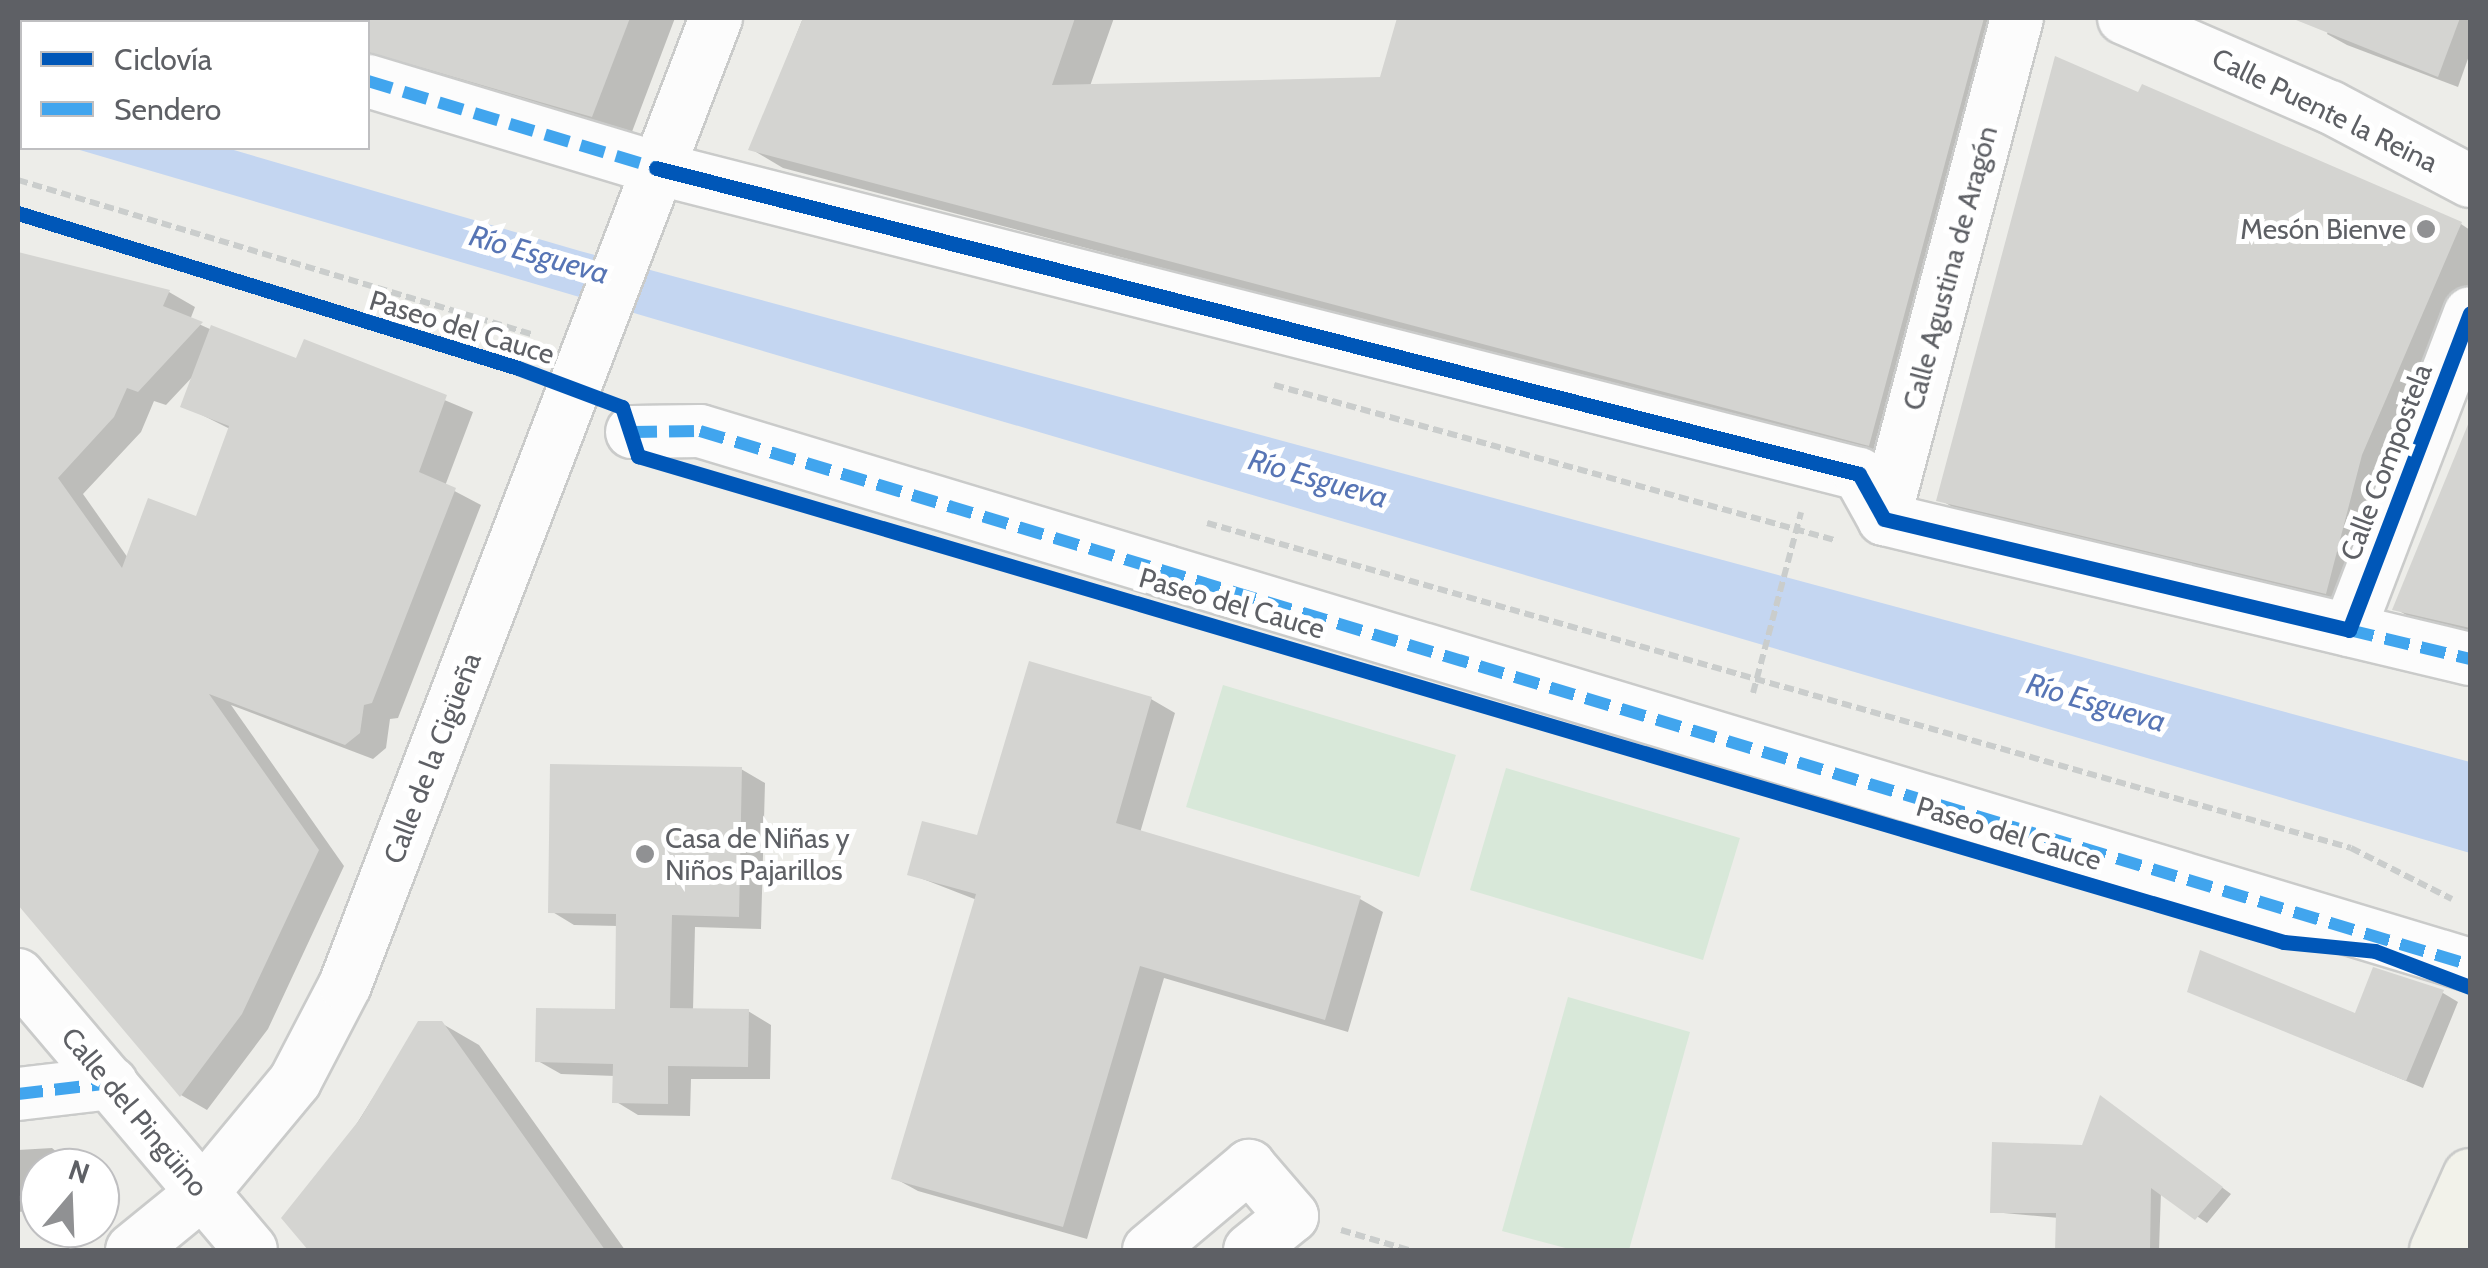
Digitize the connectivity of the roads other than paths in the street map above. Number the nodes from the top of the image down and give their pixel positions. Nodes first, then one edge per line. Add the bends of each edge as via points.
1 (716, 18) edge
2 (2017, 18) edge
3 (2124, 18) edge
4 (370, 82) edge
5 (2470, 181) edge
6 (648, 188) junction
7 (2470, 313) edge
8 (632, 432) dead end
9 (1884, 519) junction
10 (2349, 630) junction
11 (2470, 659) edge
12 (2470, 965) edge
13 (18, 975) edge
14 (112, 1082) junction
15 (18, 1094) edge
16 (2470, 1176) edge
17 (203, 1192) junction
18 (132, 1250) edge
19 (251, 1250) edge
20 (1149, 1250) edge
21 (1250, 1250) edge
22 (2437, 1250) edge

1 - 6 street, Calle de la Cigüeña
2 - 9 street, Calle Agustina de Aragón
3 - 5 street, Calle Puente la Reina via 2330,107
4 - 6 street
6 - 9 street via 1859,474
6 - 17 street, Calle de la Cigüeña via 346,986 295,1080
7 - 10 street, Calle Compostela
8 - 12 street, Paseo del Cauce via 700,431
9 - 10 street
10 - 11 street
13 - 14 street, Calle del Pingüino
14 - 15 street
14 - 17 street, Calle del Pingüino
16 - 22 main road
17 - 18 street, Calle de la Cigüeña
17 - 19 street, Calle del Pingüino
20 - 21 street via 1250,1166 1292,1216

